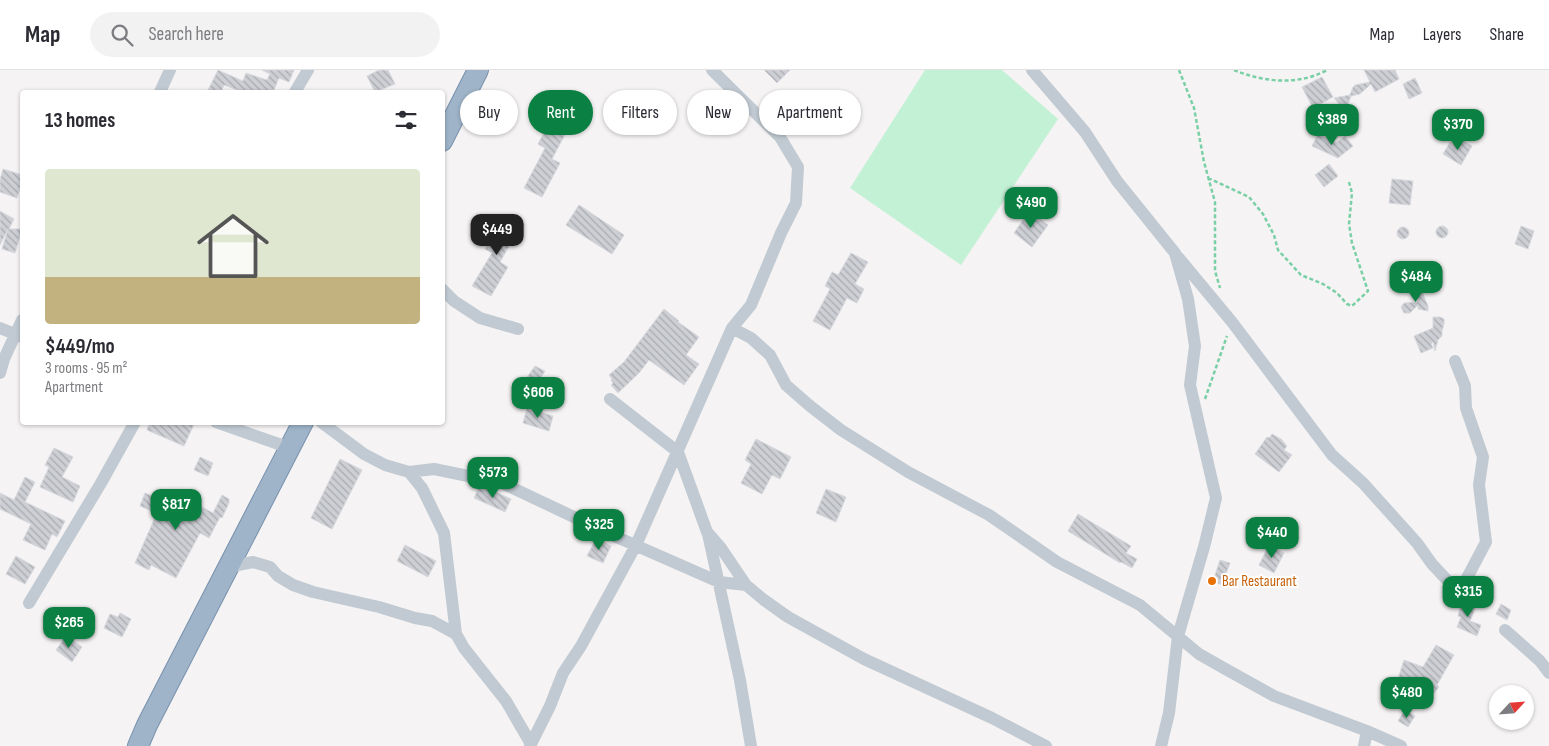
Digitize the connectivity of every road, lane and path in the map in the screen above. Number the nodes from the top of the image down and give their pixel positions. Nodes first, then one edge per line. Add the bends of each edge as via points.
1 (170, 70) edge
2 (308, 70) edge
3 (478, 70) edge
4 (712, 70) edge
5 (1032, 70) edge
6 (1179, 70) edge
7 (1234, 70) edge
8 (1326, 70) edge
9 (161, 90) edge
10 (296, 90) edge
11 (445, 135) edge
12 (1208, 178) junction
13 (1349, 182) dead end
14 (1175, 253) junction
15 (1220, 288) dead end
16 (445, 292) edge
17 (1232, 322) junction
18 (0, 328) edge
19 (732, 328) junction
20 (518, 329) dead end
21 (20, 335) edge
22 (1455, 361) dead end
23 (0, 373) edge
24 (610, 399) dead end
25 (1198, 419) junction
26 (133, 425) edge
27 (225, 425) edge
28 (302, 425) edge
29 (325, 425) edge
30 (290, 448) junction
31 (678, 452) junction
32 (409, 472) junction
33 (707, 532) junction
34 (636, 544) junction
35 (228, 567) junction
36 (719, 582) junction
37 (746, 585) junction
38 (29, 603) dead end
39 (1505, 630) dead end
40 (456, 634) junction
41 (1178, 636) junction
42 (1549, 673) edge
43 (1367, 731) junction
44 (530, 745) edge
45 (138, 746) edge
46 (751, 746) edge
47 (1046, 746) edge
48 (1161, 746) edge
49 (1364, 746) edge
50 (1401, 746) edge

1 - 9 street
2 - 10 street
3 - 11 highway
4 - 19 street via 780,137 798,167 796,203 751,305
5 - 14 street via 1085,132 1117,181
6 - 12 path via 1194,108
7 - 8 path via 1290,82
12 - 13 path via 1249,198 1263,214 1278,250 1302,275 1323,284 1352,306 1368,290 1352,243
12 - 15 path via 1216,202 1215,271
14 - 17 street
14 - 25 street via 1188,299 1195,346 1190,385
16 - 20 street via 480,318
17 - 22 street via 1332,455 1369,490 1459,593 1486,542 1479,484 1483,458 1466,408 1465,386
17 - 25 path
18 - 21 street
19 - 31 street
19 - 41 street via 751,338 770,355 786,385 841,430 908,472 989,516 1057,562 1140,605
21 - 23 street via 4,360
24 - 31 street
25 - 41 street via 1216,498
26 - 38 street
27 - 30 street
28 - 30 highway
29 - 32 street via 364,454
30 - 35 highway
31 - 33 street
31 - 34 street
32 - 34 street via 434,469 502,483 612,536
32 - 40 street via 422,488 444,533
33 - 36 street
33 - 37 street
34 - 36 street
34 - 44 street via 563,674
35 - 40 street via 253,562 270,567 293,585 432,621
35 - 45 highway
36 - 37 street
36 - 46 street
37 - 47 street via 788,617 864,659
39 - 42 street
40 - 44 street via 506,701
41 - 43 street via 1200,654 1274,696
41 - 48 street via 1169,714
43 - 49 street
43 - 50 street

